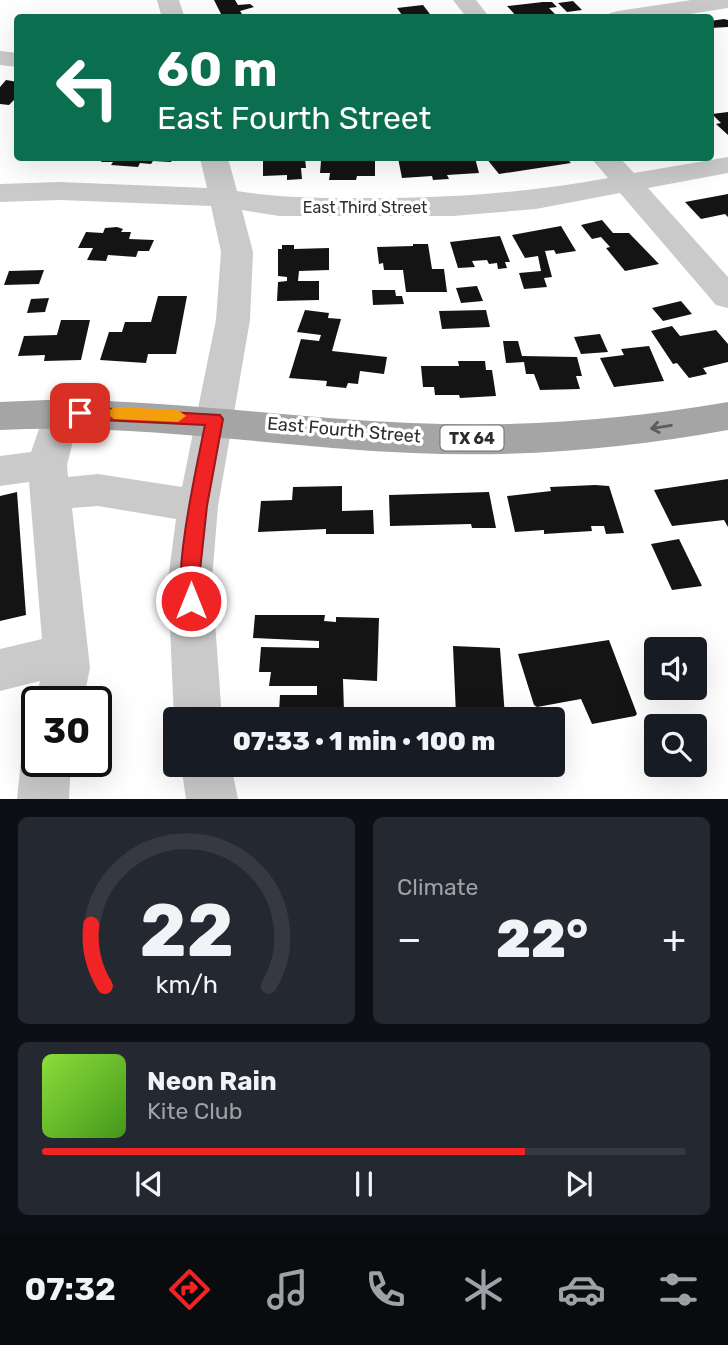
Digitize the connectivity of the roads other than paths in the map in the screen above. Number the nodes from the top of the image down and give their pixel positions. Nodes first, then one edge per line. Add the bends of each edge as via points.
1 (464, 0) edge
2 (728, 1) edge
3 (476, 14) edge
4 (644, 14) edge
5 (215, 161) edge
6 (608, 161) edge
7 (728, 165) edge
8 (628, 184) junction
9 (0, 193) edge
10 (224, 198) junction
11 (728, 297) edge
12 (61, 413) junction
13 (0, 416) edge
14 (728, 416) edge
15 (215, 419) junction
16 (0, 471) edge
17 (48, 479) junction
18 (198, 506) junction
19 (66, 654) junction
20 (0, 670) edge
21 (63, 686) edge
22 (197, 707) edge
23 (45, 777) edge
24 (208, 777) edge
25 (43, 799) edge
26 (212, 799) edge

1 - 3 street
2 - 4 street
5 - 10 street
6 - 8 street
7 - 8 street, East Third Street
8 - 10 street, East Third Street via 536,200 453,207 279,207
8 - 11 street
9 - 10 street, East Third Street via 122,192
10 - 15 street via 237,252 233,320
12 - 13 main road, East Fourth Street / TX 64
12 - 15 main road, East Fourth Street / TX 64
12 - 17 street
14 -> 15 main road, East Fourth Street / TX 64 via 627,433 536,439 365,436
15 - 18 street
16 - 17 street
17 - 18 street
17 - 19 street
18 - 22 street via 190,580
19 - 20 street
19 - 21 street
23 - 25 street
24 - 26 street

